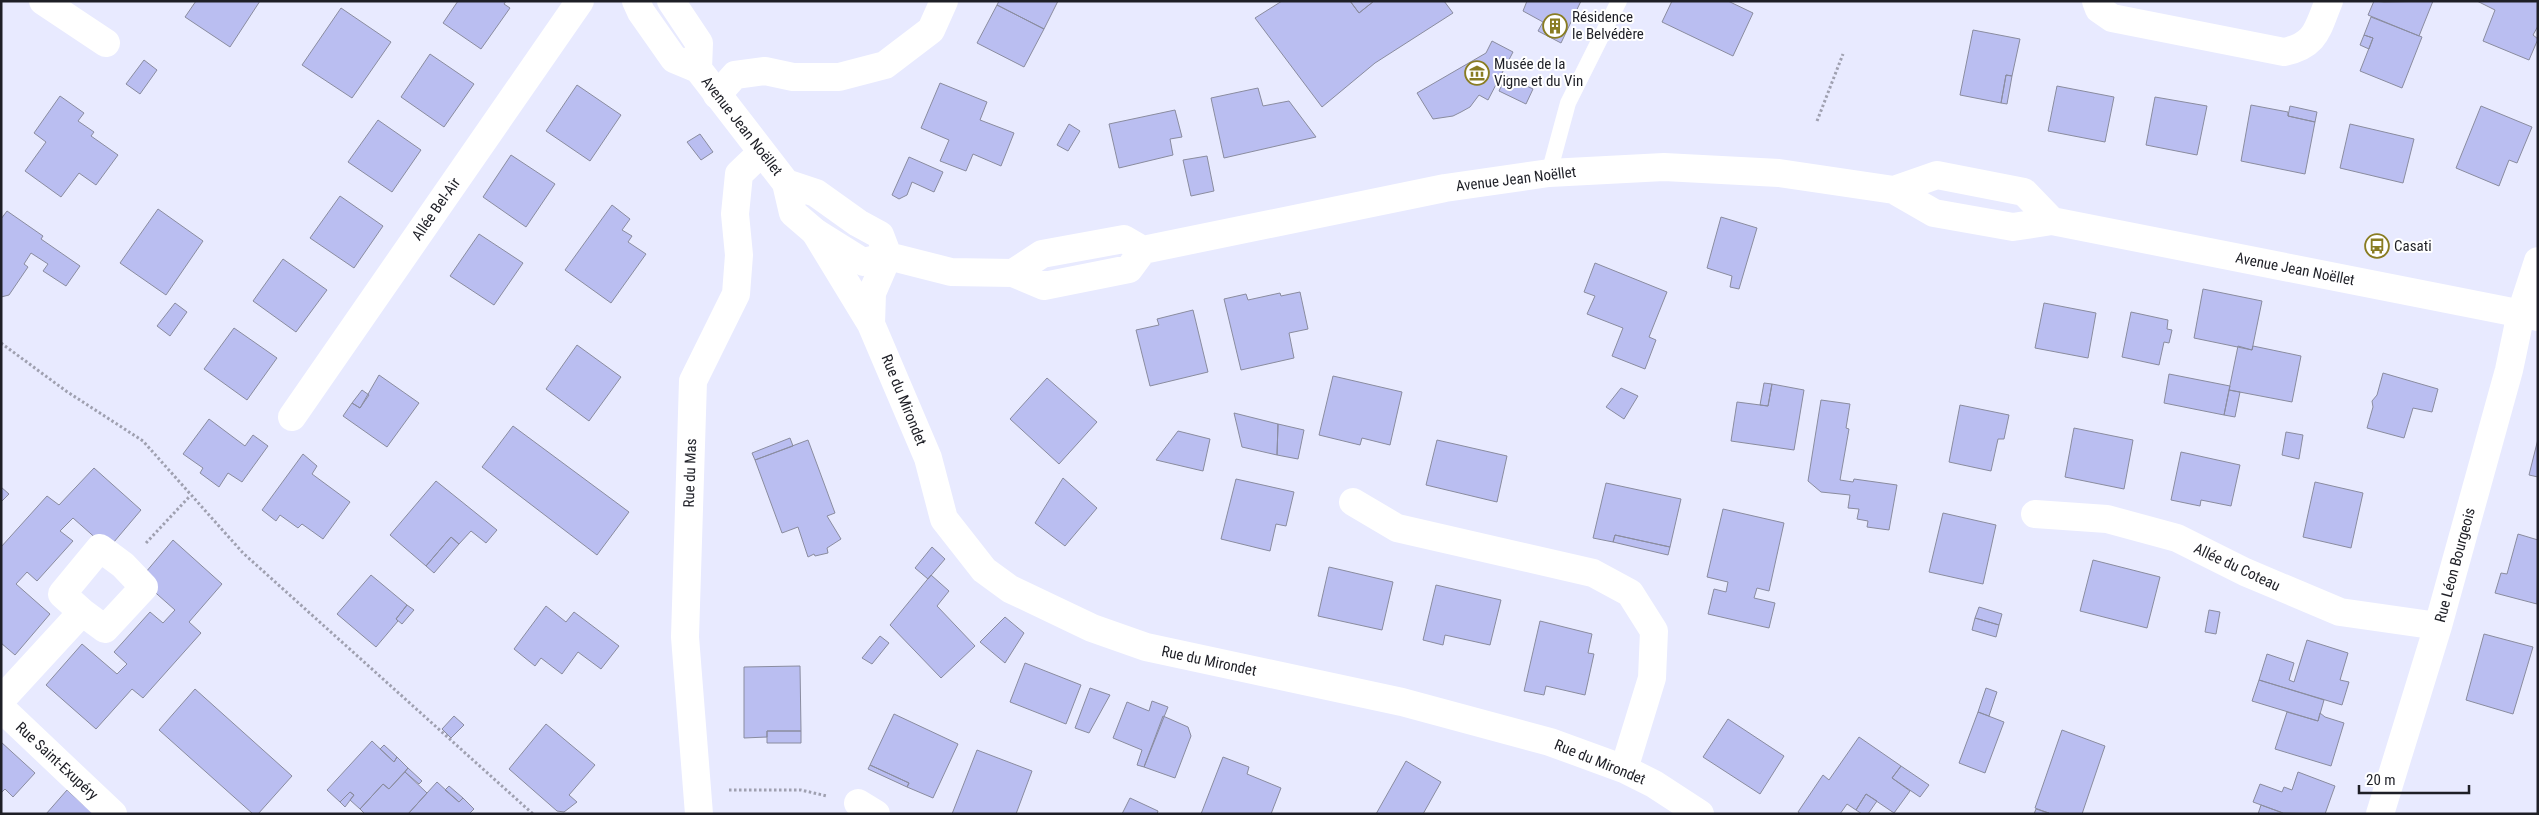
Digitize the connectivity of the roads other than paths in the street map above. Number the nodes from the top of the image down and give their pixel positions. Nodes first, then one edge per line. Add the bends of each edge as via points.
1 (43, 1) edge
2 (580, 1) edge
3 (636, 1) edge
4 (671, 1) edge
5 (944, 1) edge
6 (1619, 1) edge
7 (2096, 1) edge
8 (2329, 1) edge
9 (106, 43) dead end
10 (698, 69) junction
11 (717, 95) junction
12 (761, 153) junction
13 (1549, 173) junction
14 (786, 183) junction
15 (1894, 190) junction
16 (2052, 221) junction
17 (815, 232) junction
18 (888, 256) junction
19 (2538, 262) edge
20 (2530, 315) edge
21 (872, 324) junction
22 (292, 417) dead end
23 (1353, 502) dead end
24 (2035, 514) dead end
25 (82, 612) junction
26 (2438, 626) junction
27 (1, 700) edge
28 (1, 708) edge
29 (1624, 770) junction
30 (697, 802) edge
31 (113, 814) edge
32 (1700, 814) edge
33 (2380, 814) edge

1 - 9 street
2 - 22 street, Allée Bel-Air
3 - 10 street, Avenue Jean Noëllet via 674,59
4 - 10 street, Avenue Jean Noëllet via 699,43
5 - 11 street via 931,30 885,65 839,77 793,77 764,71 735,75
6 - 13 lane via 1568,104
7 - 8 street via 2099,8 2112,18 2284,52 2301,48 2314,38
10 - 11 street, Avenue Jean Noëllet
11 - 12 street, Avenue Jean Noëllet
12 - 14 street, Avenue Jean Noëllet
12 - 30 street, Rue du Mas via 739,174 735,214 736,294 693,381 685,637
13 - 15 street, Avenue Jean Noëllet via 1664,167 1779,173
13 - 18 street, Avenue Jean Noëllet via 1445,188 1143,250 1124,239 1042,254 1012,273 951,272
14 - 17 street, Avenue Jean Noëllet via 794,213
14 - 18 street, Avenue Jean Noëllet via 816,193 880,235
15 - 16 street, Avenue Jean Noëllet via 1934,213 2013,227
15 - 16 street, Avenue Jean Noëllet via 1937,175 2024,192
16 - 20 street, Avenue Jean Noëllet
17 - 18 street, Avenue Jean Noëllet via 862,262
17 - 21 street, Rue du Mirondet
18 - 21 street, Rue du Mirondet via 872,292
19 - 20 street, Rue Léon Bourgeois
20 - 26 street, Rue Léon Bourgeois via 2509,370
21 - 29 street, Rue du Mirondet via 928,458 944,519 984,570 1010,589 1092,628 1146,647 1402,702 1550,742
23 - 29 street via 1397,528 1593,573 1630,593 1654,631 1652,678
24 - 26 street, Allée du Coteau via 2107,519 2177,538 2245,572 2340,612
25 - 25 street via 62,594 100,548 123,565 144,587 105,629
25 - 27 street
26 - 33 street, Rue Léon Bourgeois
28 - 31 street, Rue Saint-Exupéry
29 - 32 street, Rue du Mirondet via 1654,784

